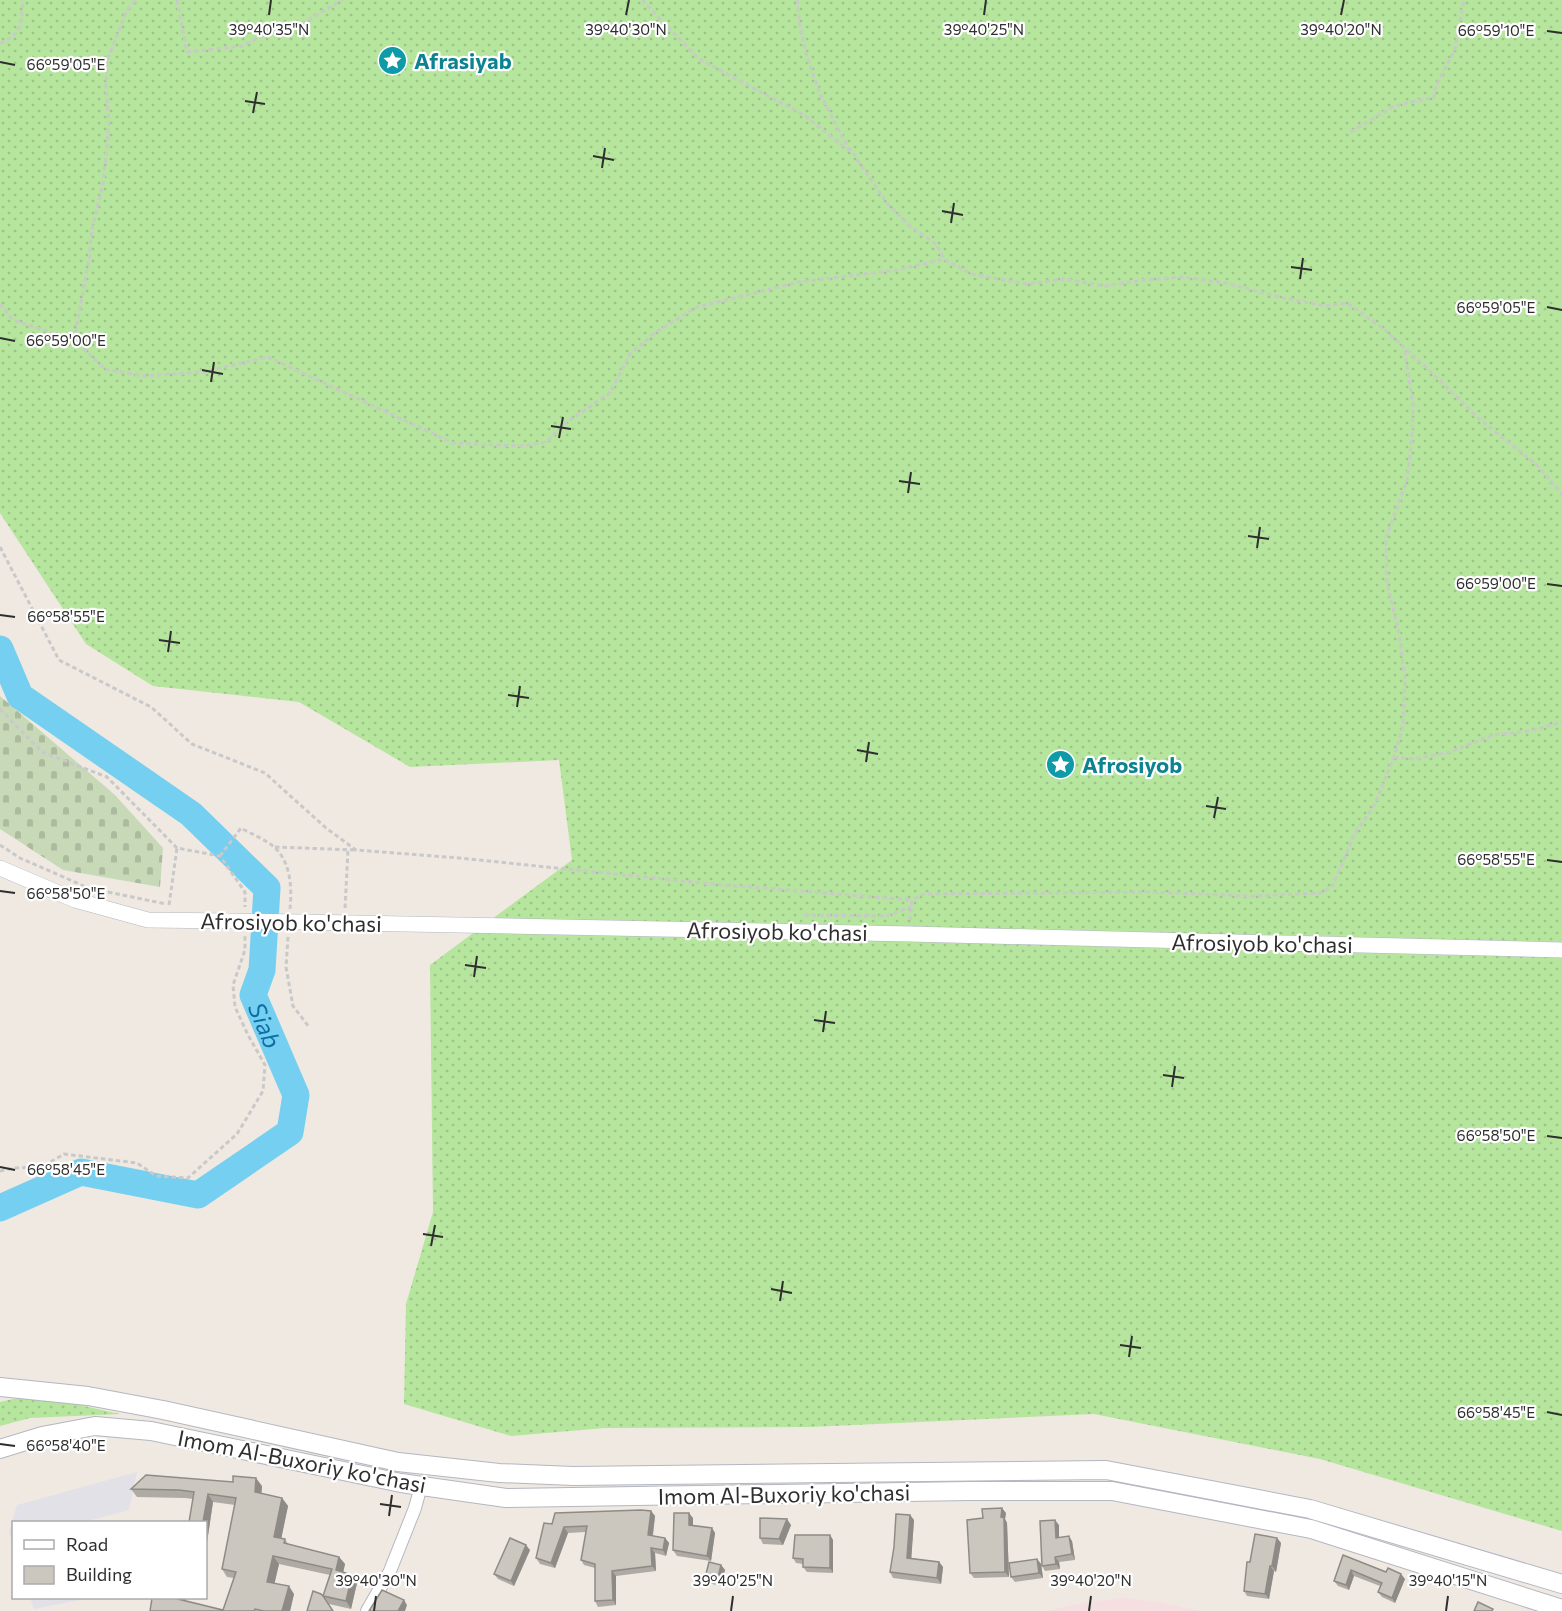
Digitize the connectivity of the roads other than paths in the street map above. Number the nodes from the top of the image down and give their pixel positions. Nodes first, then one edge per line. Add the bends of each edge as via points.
1 (0, 868) edge
2 (1562, 950) edge
3 (0, 1387) edge
4 (0, 1449) edge
5 (573, 1476) junction
6 (421, 1486) junction
7 (572, 1497) junction
8 (1562, 1584) edge
9 (1562, 1609) edge
10 (367, 1611) edge

1 - 2 street, Afrosiyob ko'chasi, bridge via 75,900 148,920
3 - 5 main road, Imom Al-Buxoriy ko'chasi via 88,1396 398,1462
4 - 6 main road, Imom Al-Buxoriy ko'chasi via 95,1426 151,1431
5 - 7 main road
5 - 8 main road, Imom Al-Buxoriy ko'chasi via 1106,1470 1310,1509
6 - 7 main road, Imom Al-Buxoriy ko'chasi via 506,1498
6 - 10 street via 390,1571
7 - 9 main road, Imom Al-Buxoriy ko'chasi via 1112,1491 1311,1528

